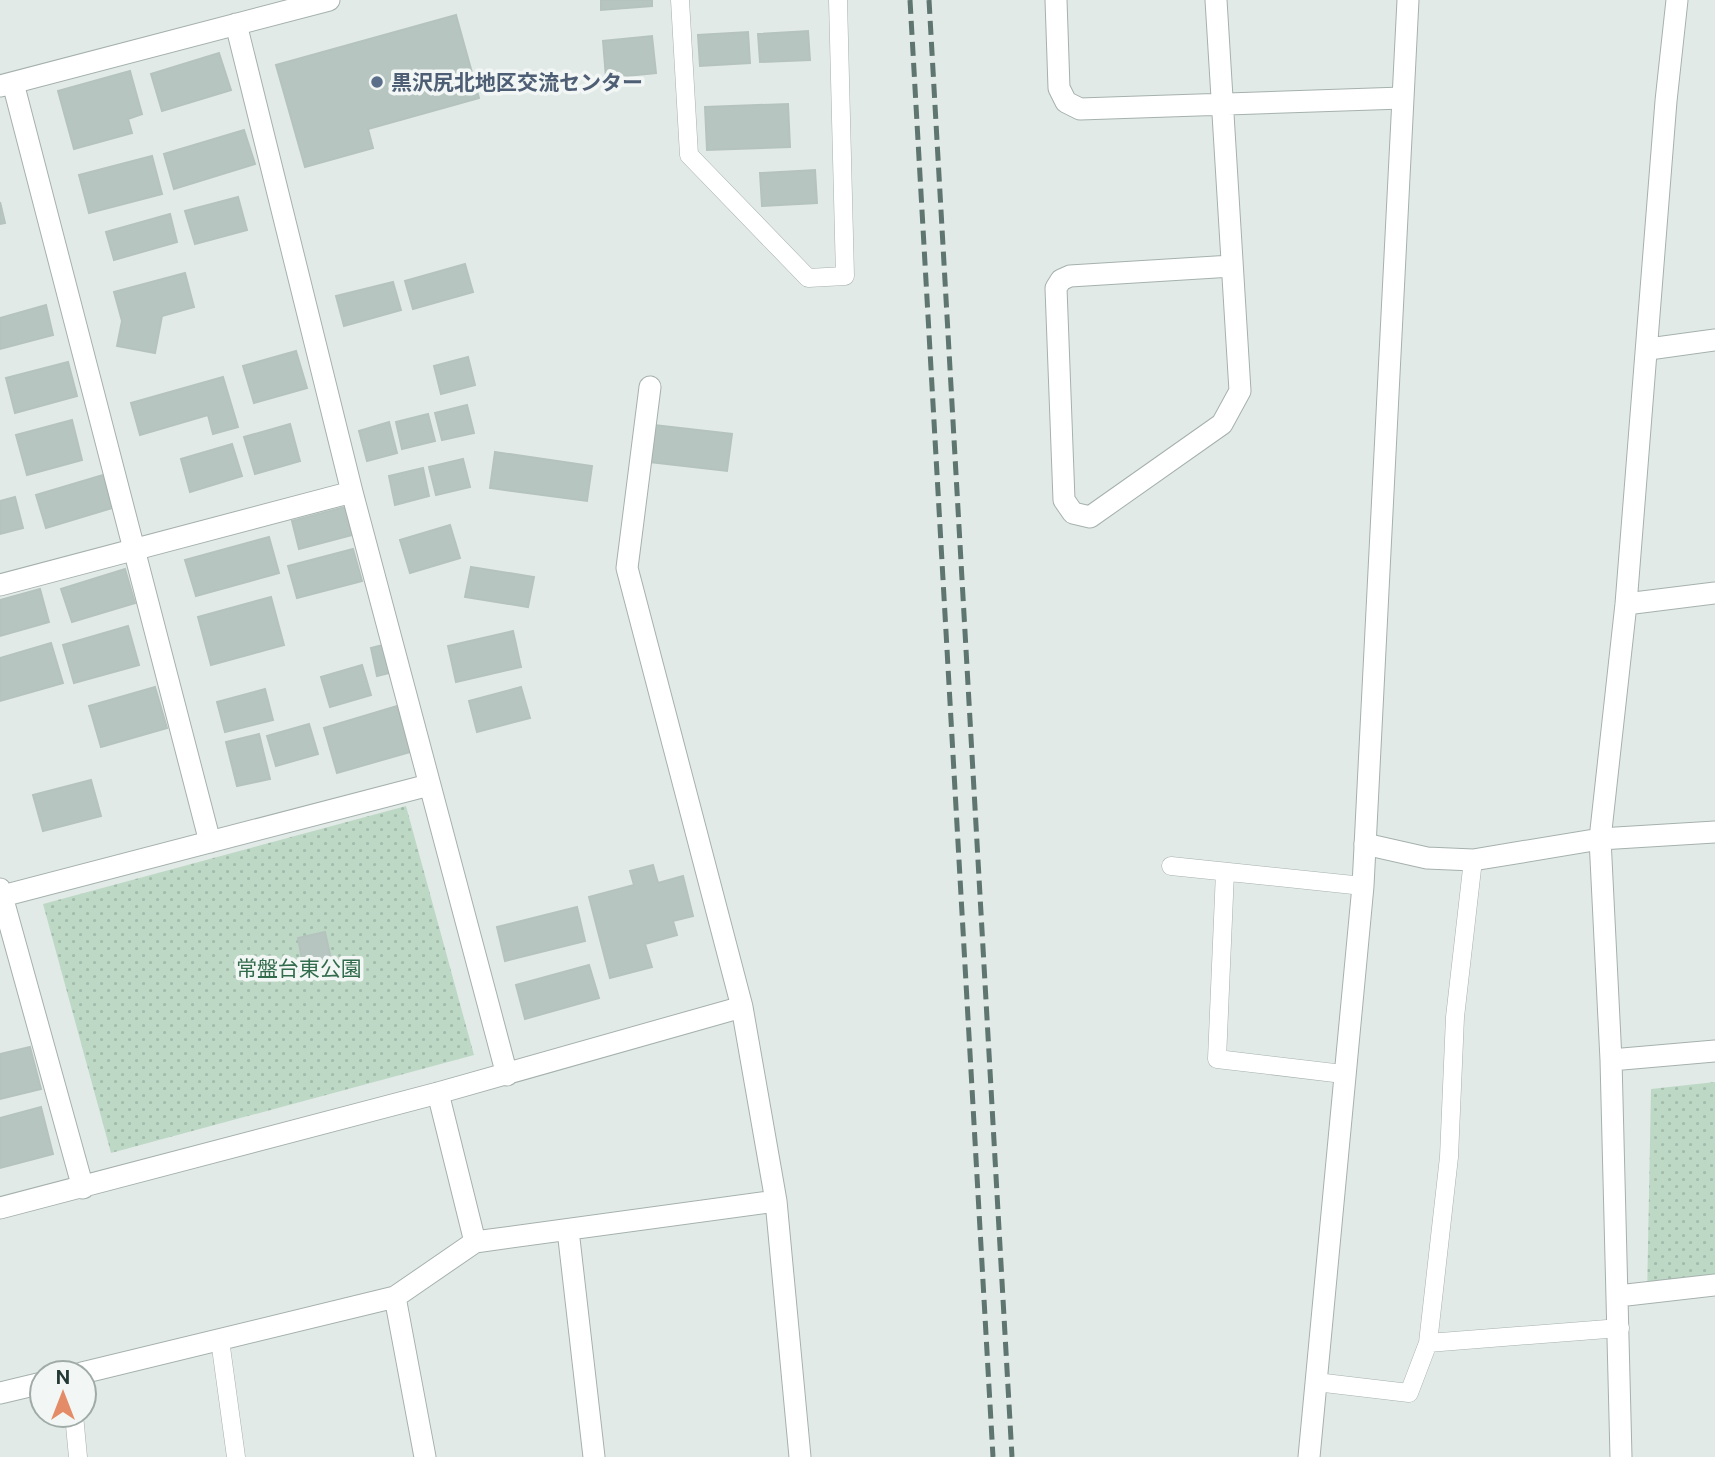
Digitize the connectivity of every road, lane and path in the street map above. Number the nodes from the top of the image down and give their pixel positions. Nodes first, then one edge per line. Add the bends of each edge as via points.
1 (329, 0) edge
2 (680, 0) edge
3 (838, 0) edge
4 (1056, 0) edge
5 (1216, 0) edge
6 (1408, 0) edge
7 (1677, 0) edge
8 (236, 24) junction
9 (6, 84) edge
10 (1402, 98) junction
11 (1220, 104) junction
12 (1231, 266) junction
13 (1715, 340) edge
14 (1649, 349) junction
15 (650, 387) dead end
16 (352, 492) junction
17 (135, 549) junction
18 (0, 585) edge
19 (1715, 593) edge
20 (1626, 604) junction
21 (429, 785) junction
22 (1715, 832) edge
23 (1600, 839) junction
24 (210, 842) junction
25 (1365, 844) junction
26 (1473, 860) junction
27 (1171, 866) dead end
28 (1225, 872) junction
29 (1363, 886) junction
30 (1, 892) edge
31 (742, 1007) junction
32 (1715, 1051) edge
33 (1611, 1060) junction
34 (507, 1074) junction
35 (1343, 1074) junction
36 (439, 1093) junction
37 (83, 1188) junction
38 (776, 1202) junction
39 (0, 1208) edge
40 (568, 1230) junction
41 (475, 1242) junction
42 (1715, 1285) edge
43 (1618, 1296) junction
44 (395, 1297) junction
45 (1620, 1328) junction
46 (220, 1340) junction
47 (1428, 1343) junction
48 (98, 1369) edge
49 (1316, 1382) junction
50 (28, 1386) edge
51 (0, 1393) edge
52 (75, 1429) edge
53 (78, 1457) edge
54 (236, 1457) edge
55 (425, 1457) edge
56 (594, 1457) edge
57 (800, 1457) edge
58 (1309, 1457) edge
59 (1620, 1457) edge

1 - 8 street
2 - 3 lane via 689,155 808,278 845,276
4 - 11 street via 1059,88 1066,102 1080,109
5 - 11 street
6 - 10 street
7 - 14 street
8 - 9 street
8 - 16 street
9 - 17 street
10 - 11 street
10 - 25 street
11 - 12 street
12 - 12 street via 1240,391 1235,406 1222,424 1090,517 1073,513 1064,500 1056,288 1061,280
13 - 14 street
14 - 20 street
15 - 31 street via 627,568
16 - 17 street
16 - 21 street
17 - 18 street
17 - 24 street
19 - 20 street
20 - 23 street
21 - 24 street
21 - 34 street
22 - 23 street
23 - 26 street
23 - 33 street
24 - 30 street
25 - 26 street via 1427,858
25 - 29 street
26 - 47 lane via 1455,1017 1449,1157
27 - 28 lane
28 - 29 lane
28 - 35 lane via 1217,1059
29 - 35 street
30 - 37 street
31 - 34 street
31 - 38 street
32 - 33 street
33 - 43 street
34 - 36 street
35 - 49 street
36 - 37 street
36 - 41 street
37 - 39 street
38 - 40 street
38 - 57 street
40 - 41 street
40 - 56 street
41 - 44 street
42 - 43 street
43 - 45 street
44 - 46 street
44 - 55 street
45 - 47 lane
45 - 59 street
46 - 48 street
46 - 54 lane
47 - 49 lane via 1409,1393
49 - 58 street
50 - 51 street
52 - 53 lane

